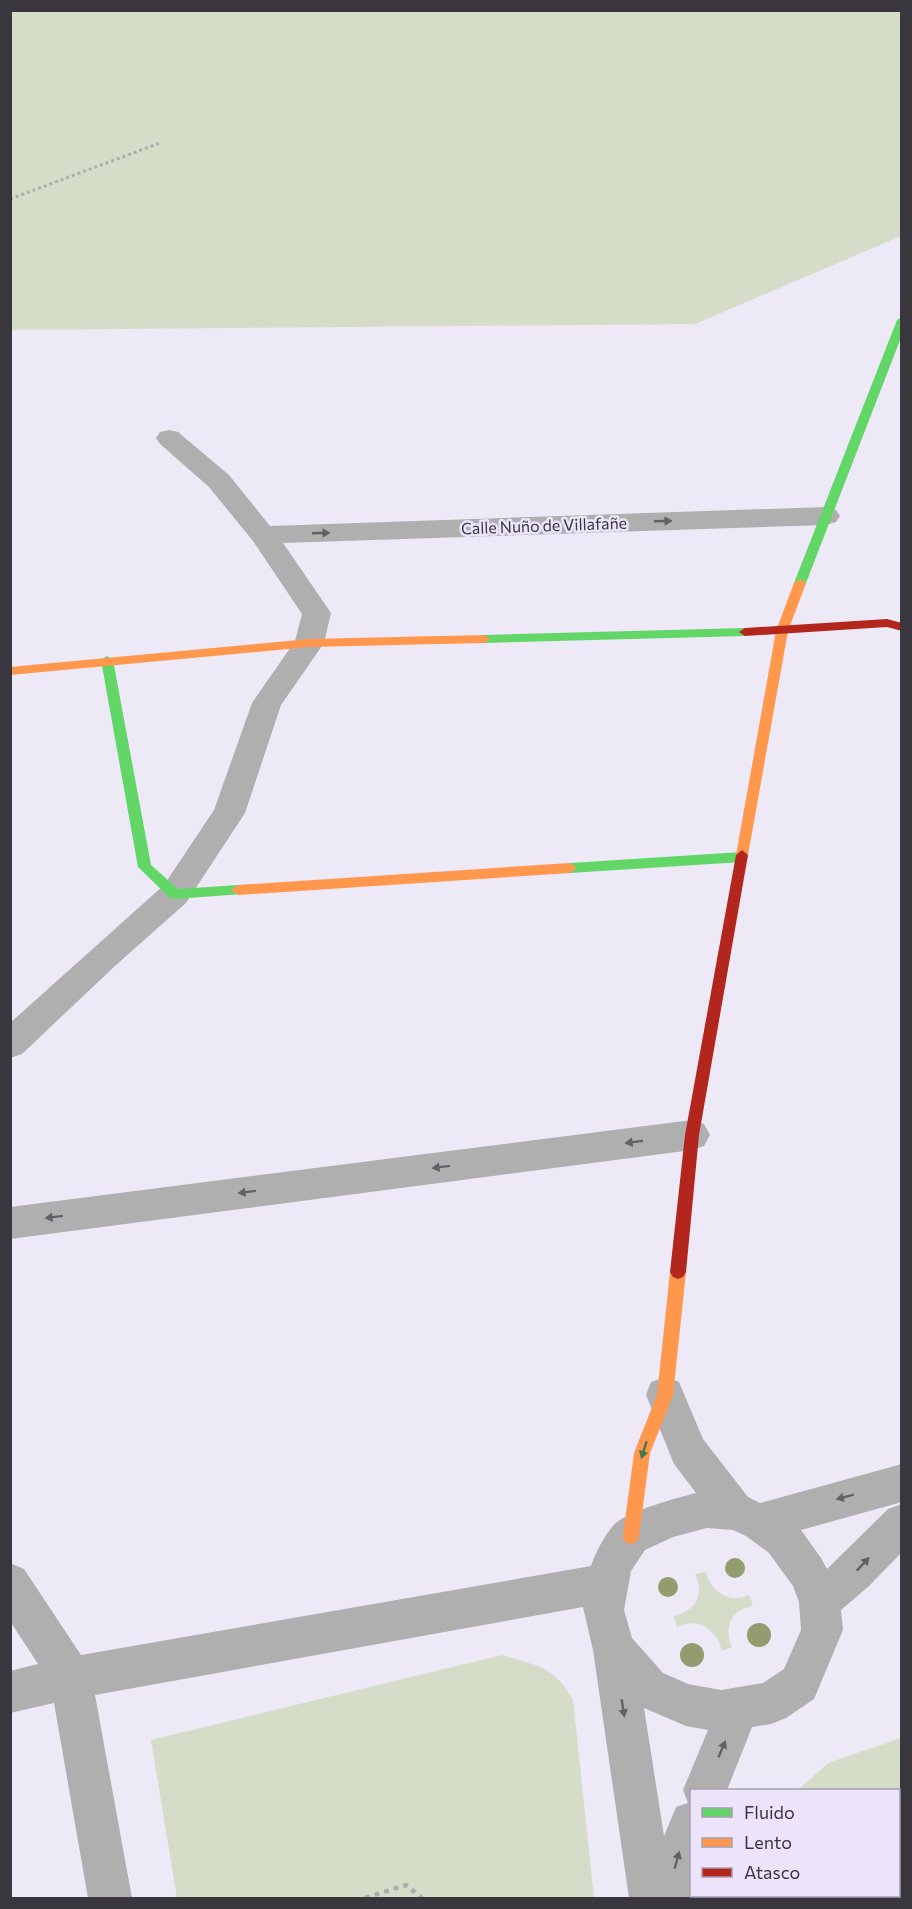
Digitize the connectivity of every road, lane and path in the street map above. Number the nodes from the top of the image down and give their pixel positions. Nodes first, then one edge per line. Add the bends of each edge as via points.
1 (159, 143) dead end
2 (10, 199) edge
3 (902, 320) edge
4 (169, 438) dead end
5 (826, 516) junction
6 (263, 535) junction
7 (902, 627) edge
8 (782, 632) junction
9 (309, 643) junction
10 (107, 660) junction
11 (10, 671) edge
12 (742, 856) junction
13 (174, 894) junction
14 (10, 1044) edge
15 (692, 1135) junction
16 (10, 1223) edge
17 (665, 1395) junction
18 (902, 1483) edge
19 (747, 1516) junction
20 (902, 1522) edge
21 (631, 1536) junction
22 (10, 1583) edge
23 (608, 1583) junction
24 (820, 1601) junction
25 (614, 1650) junction
26 (71, 1678) junction
27 (10, 1692) edge
28 (740, 1708) junction
29 (706, 1789) edge
30 (690, 1828) edge
31 (110, 1899) edge
32 (365, 1899) edge
33 (422, 1899) edge
34 (651, 1899) edge
35 (667, 1899) edge

1 - 2 path
3 - 5 street
4 - 6 street via 219,481
6 -> 5 street, Calle Nuño de Villafañe
5 - 8 street
6 - 9 street via 317,613
7 - 8 street via 887,623
8 - 9 street
8 - 12 street
9 - 10 street
9 - 13 street via 267,703 229,813
10 - 11 street
10 - 13 street via 145,867
12 - 13 street
12 - 15 street
13 - 14 street
15 -> 16 street
15 - 17 street
17 - 19 street via 688,1451
17 -> 21 street via 642,1453
18 -> 19 street
19 - 21 street via 707,1509 669,1519
19 - 24 street via 783,1539 807,1572
24 -> 20 street via 855,1572
21 - 23 street via 612,1564
22 - 26 street
23 - 25 street via 603,1610
23 - 26 street
24 - 28 street via 822,1630 799,1684 771,1703
25 - 28 street via 648,1688 686,1705 721,1711
25 -> 34 street
26 - 27 street
26 - 31 street
29 -> 28 street
35 -> 30 street
32 - 33 path via 406,1885

